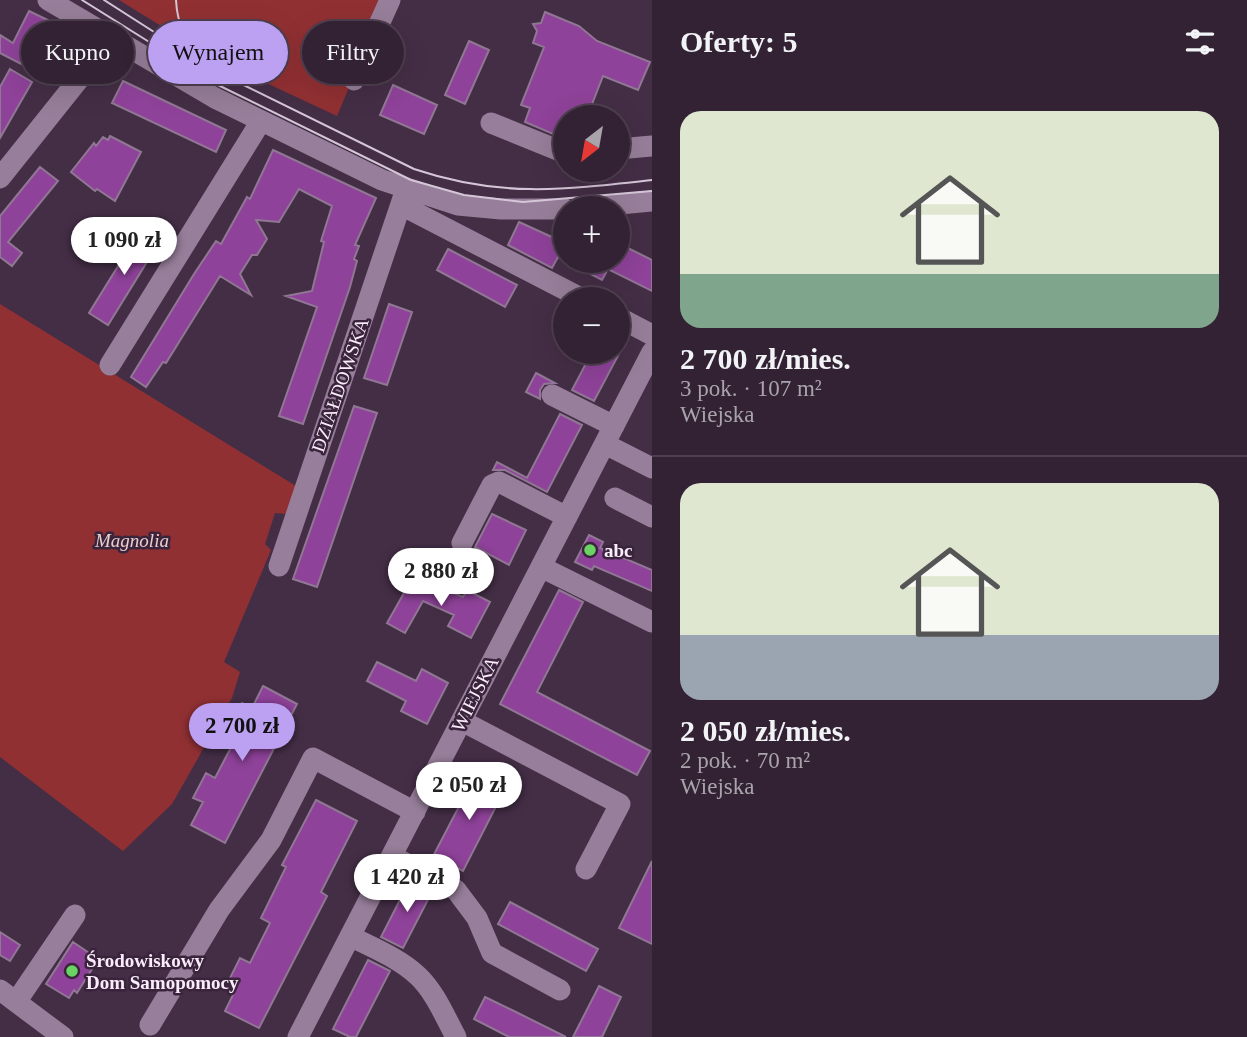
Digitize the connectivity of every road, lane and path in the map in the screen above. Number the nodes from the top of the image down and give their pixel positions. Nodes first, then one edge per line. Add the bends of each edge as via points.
1 (48, 0) edge
2 (390, 0) edge
3 (82, 21) edge
4 (381, 21) edge
5 (134, 52) edge
6 (79, 84) edge
7 (261, 121) junction
8 (491, 123) dead end
9 (652, 146) edge
10 (553, 148) edge
11 (630, 148) edge
12 (0, 178) edge
13 (404, 197) junction
14 (652, 201) edge
15 (630, 203) edge
16 (553, 209) edge
17 (562, 287) edge
18 (630, 323) edge
19 (652, 335) edge
20 (652, 352) edge
21 (110, 365) dead end
22 (552, 395) dead end
23 (609, 435) junction
24 (652, 468) edge
25 (615, 498) dead end
26 (567, 517) junction
27 (652, 517) edge
28 (462, 543) dead end
29 (279, 565) dead end
30 (541, 567) junction
31 (652, 622) edge
32 (462, 722) junction
33 (415, 812) junction
34 (392, 856) junction
35 (586, 869) dead end
36 (75, 915) dead end
37 (350, 936) junction
38 (560, 990) dead end
39 (8, 996) edge
40 (150, 1025) dead end
41 (63, 1037) edge
42 (298, 1037) edge
43 (456, 1037) edge

1 - 3 street
2 - 4 street
5 - 7 street
6 - 12 street
7 - 13 street
7 - 21 street
8 - 10 street
9 - 11 street
13 - 16 street via 481,208
13 - 17 street
13 - 29 street, DZIAŁDOWSKA
14 - 15 street
18 - 19 street
20 - 23 street, WIEJSKA
22 - 23 street
23 - 24 street
23 - 26 street, WIEJSKA
25 - 27 street
26 - 28 street via 499,482 492,485
26 - 30 street, WIEJSKA
30 - 31 street
30 - 32 street, WIEJSKA
32 - 33 street, WIEJSKA
32 - 35 street via 620,804
33 - 34 street, WIEJSKA
33 - 40 street via 313,758 271,840 219,910
34 - 37 street, WIEJSKA
34 - 38 street via 456,890 477,918 492,953
36 - 39 street
37 - 42 street, WIEJSKA
37 - 43 street via 415,972
39 - 41 street

